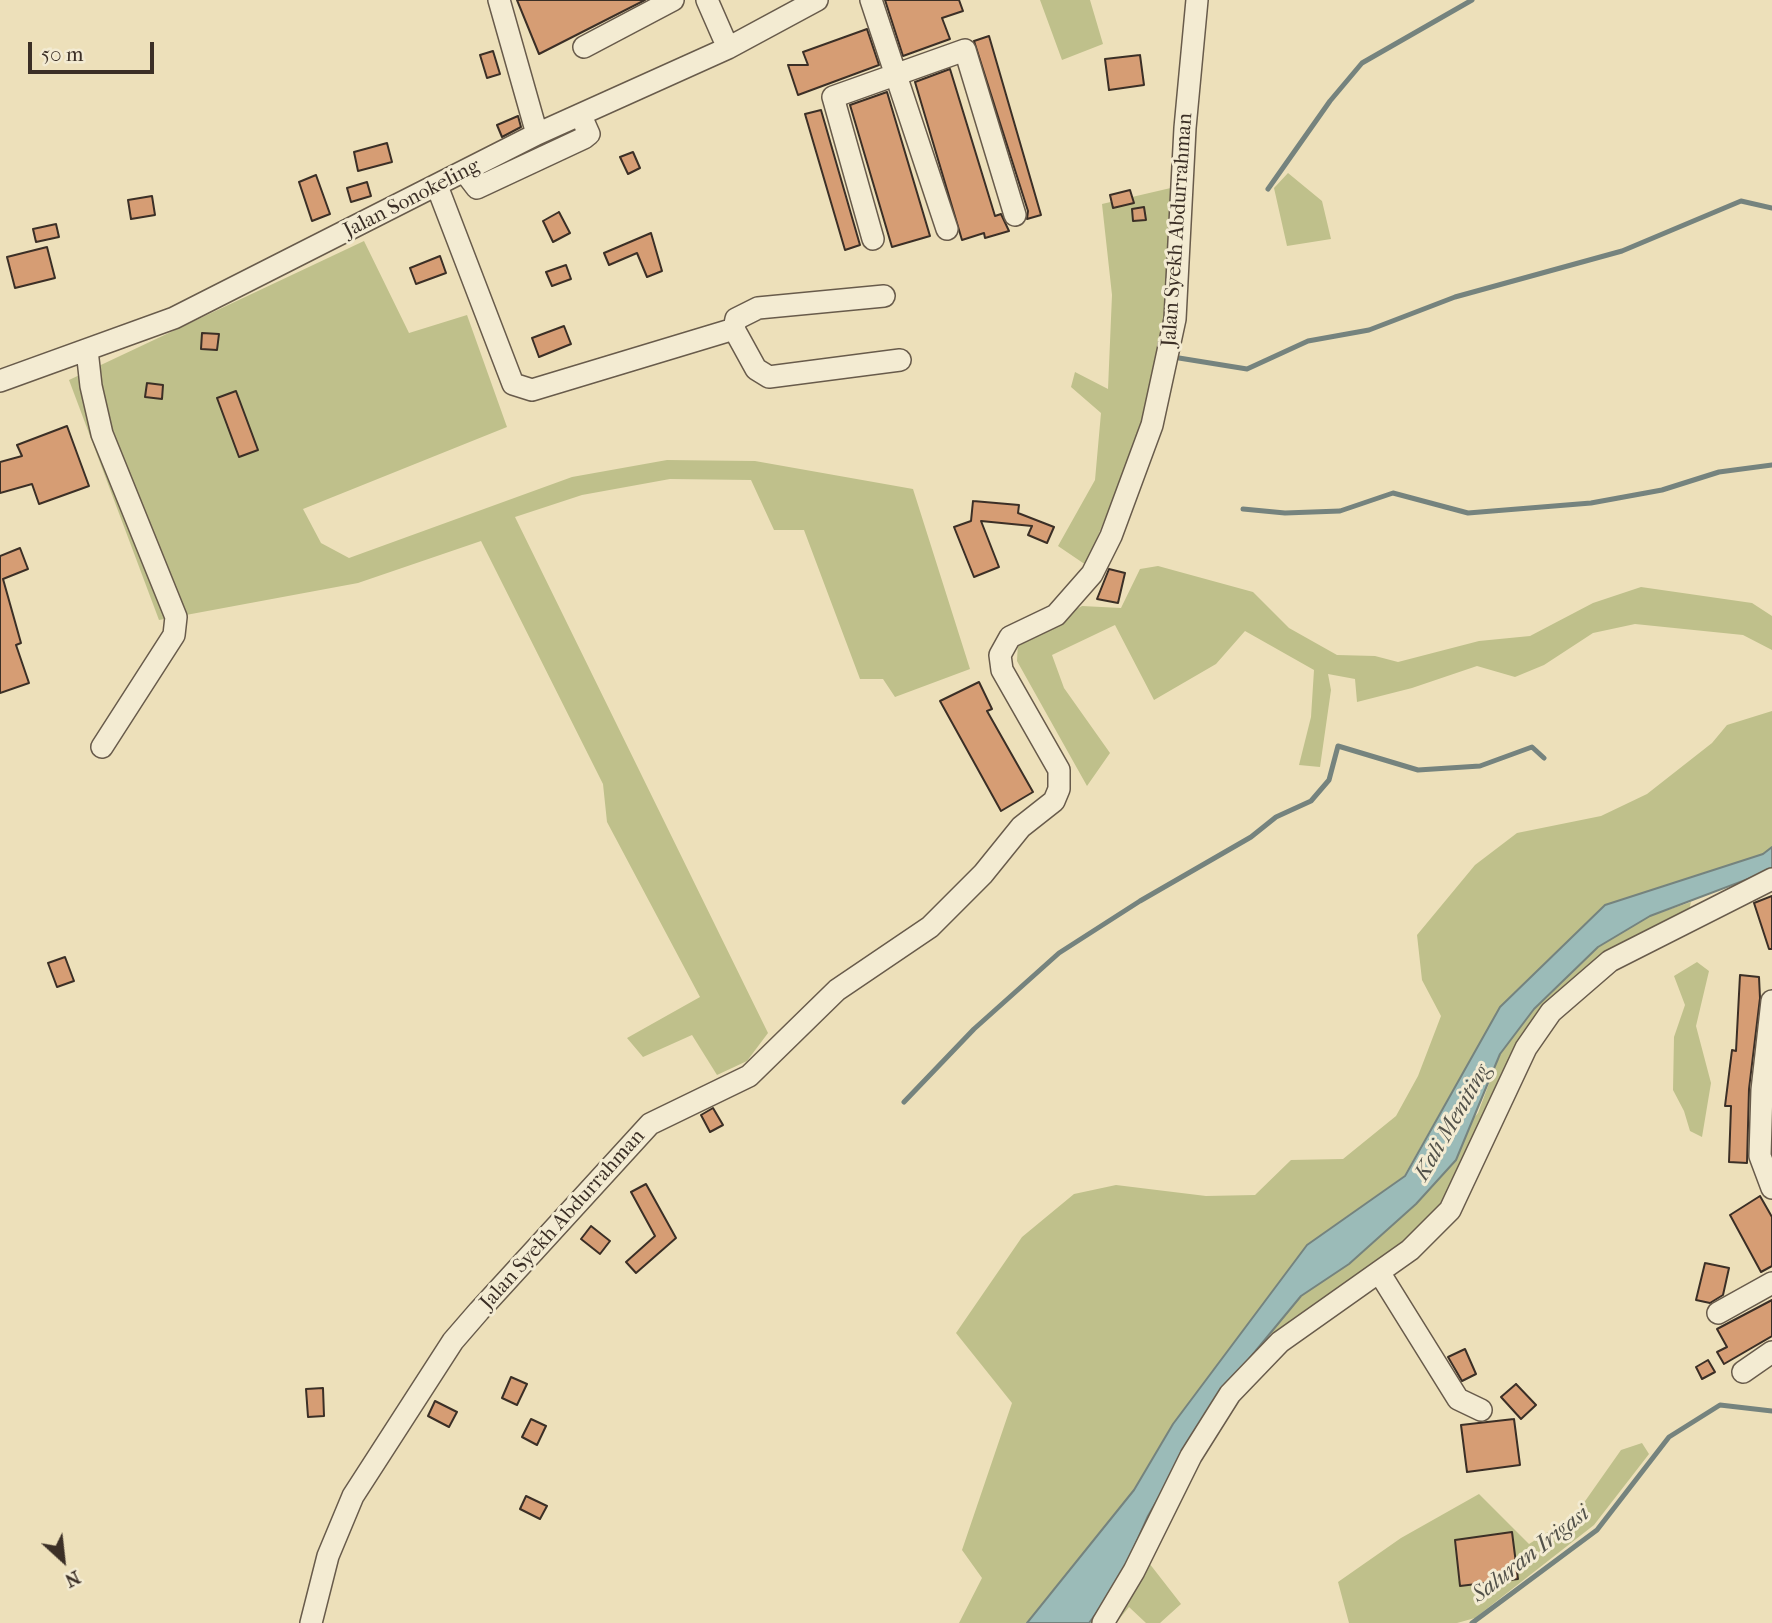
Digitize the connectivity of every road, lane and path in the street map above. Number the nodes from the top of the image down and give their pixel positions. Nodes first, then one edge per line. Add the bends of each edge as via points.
1 (499, 0) edge
2 (673, 0) edge
3 (707, 0) edge
4 (817, 0) edge
5 (871, 0) edge
6 (1196, 0) edge
7 (584, 47) dead end
8 (728, 48) junction
9 (896, 74) junction
10 (581, 116) junction
11 (537, 134) junction
12 (464, 171) junction
13 (437, 186) junction
14 (1015, 215) dead end
15 (947, 229) dead end
16 (873, 239) dead end
17 (884, 296) dead end
18 (734, 329) junction
19 (87, 350) junction
20 (900, 360) dead end
21 (0, 381) edge
22 (102, 747) dead end
23 (1772, 879) edge
24 (1772, 1001) edge
25 (1772, 1188) edge
26 (1379, 1272) junction
27 (1772, 1283) edge
28 (1718, 1313) dead end
29 (1772, 1352) edge
30 (1743, 1371) dead end
31 (1481, 1410) dead end
32 (311, 1623) edge
33 (1103, 1623) edge

1 - 11 street
2 - 7 street
3 - 8 street
4 - 8 street, Jalan Sonokeling
5 - 9 street
6 - 32 street, Jalan Syekh Abdurrahman via 1175,319 1152,425 1092,574 1056,615 1010,637 1000,655 1002,670 1059,770 1054,801 1013,835 938,920 837,990 749,1076 650,1124 479,1311 453,1341 353,1496 328,1556
8 - 10 street, Jalan Sonokeling
9 - 14 street via 965,50
9 - 15 street
9 - 16 street via 833,97
10 - 11 street, Jalan Sonokeling
10 - 12 street via 589,134 584,138 477,188
11 - 12 street, Jalan Sonokeling
12 - 13 street, Jalan Sonokeling
13 - 18 street via 513,384 533,390
13 - 19 street, Jalan Sonokeling via 174,318
17 - 18 street via 758,308 736,319
18 - 20 street via 756,369 769,377
19 - 21 street, Jalan Sonokeling
19 - 22 street via 102,434 176,617 174,635
23 - 26 street via 1618,957 1564,997 1526,1048 1450,1210 1424,1239
24 - 25 street via 1760,1156
26 - 31 street via 1458,1399
26 - 33 street via 1280,1342 1230,1394 1191,1456
27 - 28 street
29 - 30 street

